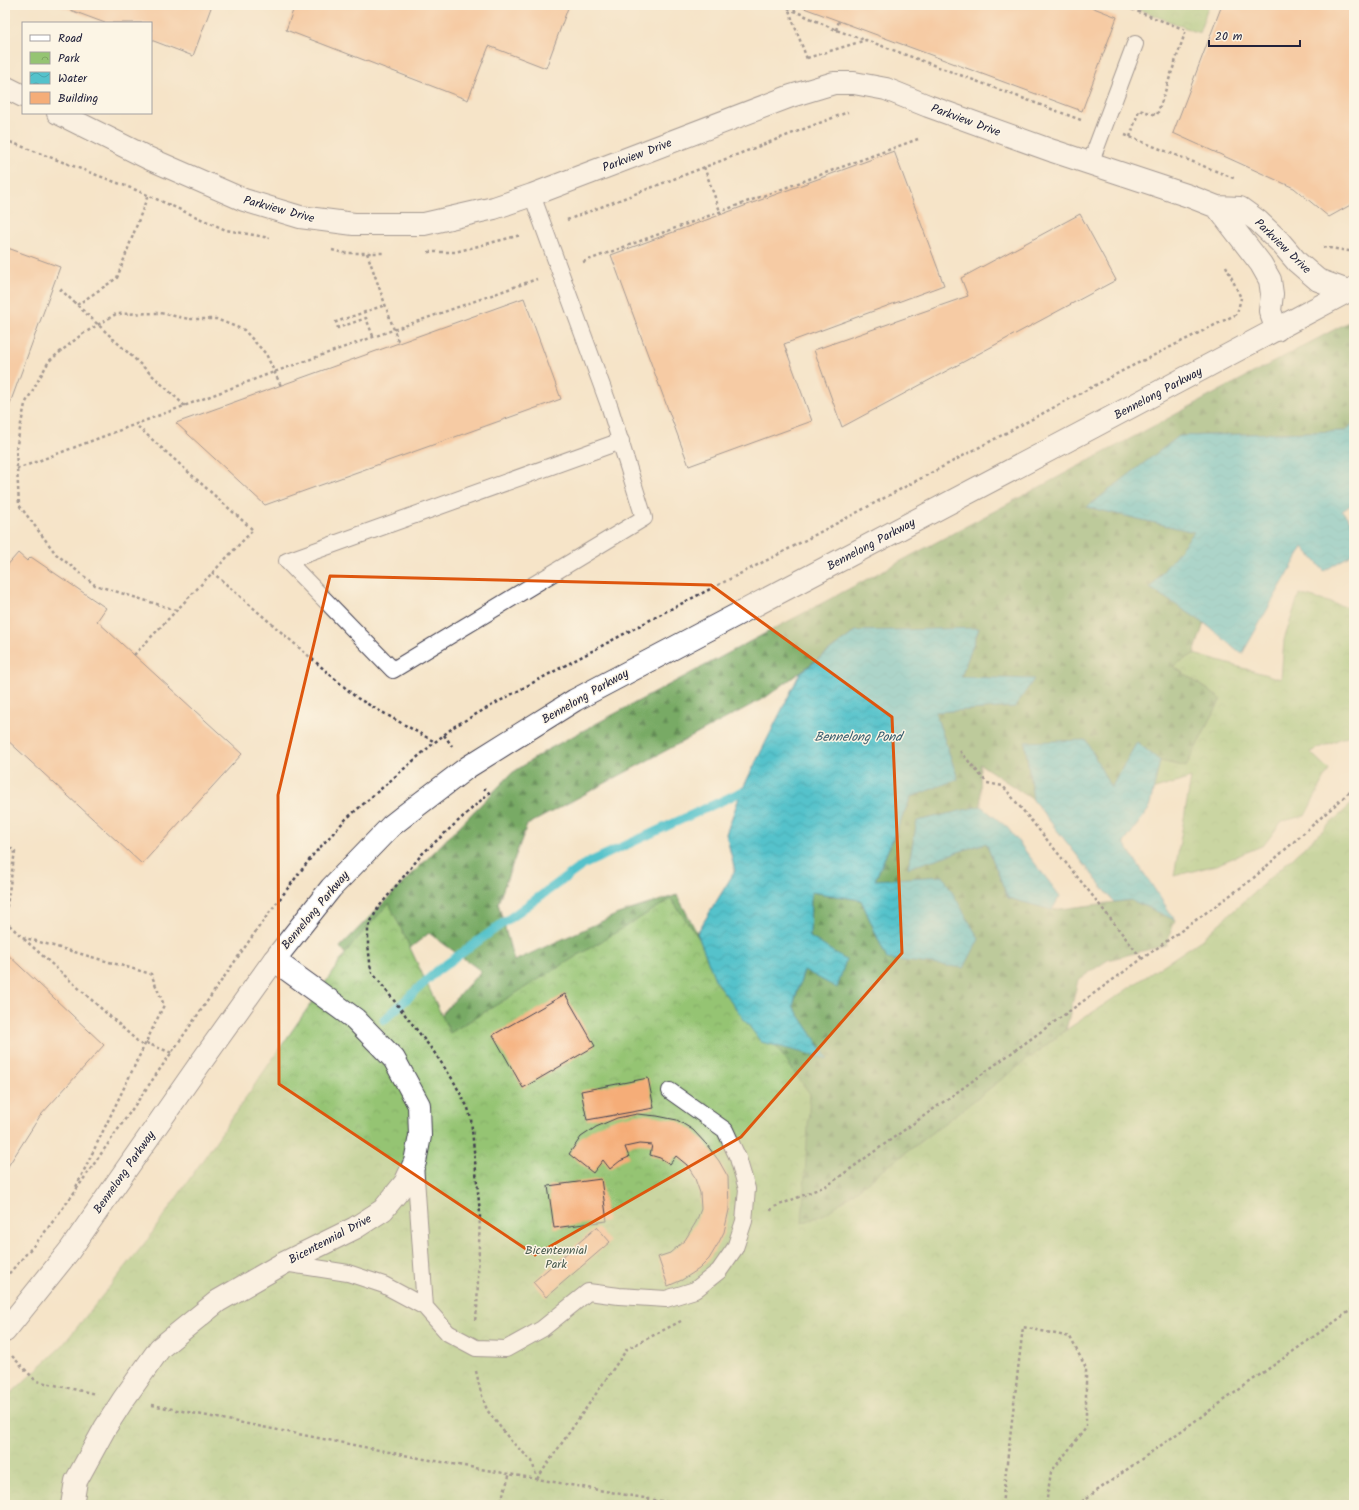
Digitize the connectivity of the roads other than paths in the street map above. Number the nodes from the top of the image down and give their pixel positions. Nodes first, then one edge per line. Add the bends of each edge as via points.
1 (1135, 44) dead end
2 (5, 87) edge
3 (22, 96) edge
4 (60, 114) edge
5 (1090, 164) junction
6 (532, 195) junction
7 (1217, 207) junction
8 (1351, 290) edge
9 (1277, 330) junction
10 (621, 441) junction
11 (274, 960) junction
12 (670, 1091) dead end
13 (415, 1162) junction
14 (284, 1263) junction
15 (425, 1307) junction
16 (5, 1330) edge
17 (72, 1505) edge

1 - 5 lane
2 - 3 street
4 - 6 street, Parkview Drive via 148,158 244,200 300,217 354,224 424,224 494,208
5 - 6 street, Parkview Drive via 886,89 854,83 834,83 791,96
5 - 7 street, Parkview Drive
6 - 10 lane
7 - 8 street, Parkview Drive via 1240,208 1258,221 1318,280
7 - 9 street, Parkview Drive via 1262,264 1270,280 1270,311
8 - 9 street, Bennelong Parkway
9 - 11 street, Bennelong Parkway via 575,700 468,767 391,826 331,888
10 - 10 lane via 487,489 287,561 393,670 644,518
11 - 13 street, Bicentennial Drive via 355,1019 394,1058 418,1105 420,1136
11 - 16 street, Bennelong Parkway via 70,1250
12 - 15 lane via 725,1130 738,1158 747,1189 744,1221 735,1248 719,1271 695,1290 666,1299 588,1292 542,1329 506,1349 476,1348 448,1334
13 - 14 street, Bicentennial Drive via 405,1183 383,1210 355,1228
13 - 15 lane
14 - 15 lane via 348,1273 384,1285
14 - 17 street, Bicentennial Drive via 218,1301 160,1348 105,1428 76,1481

